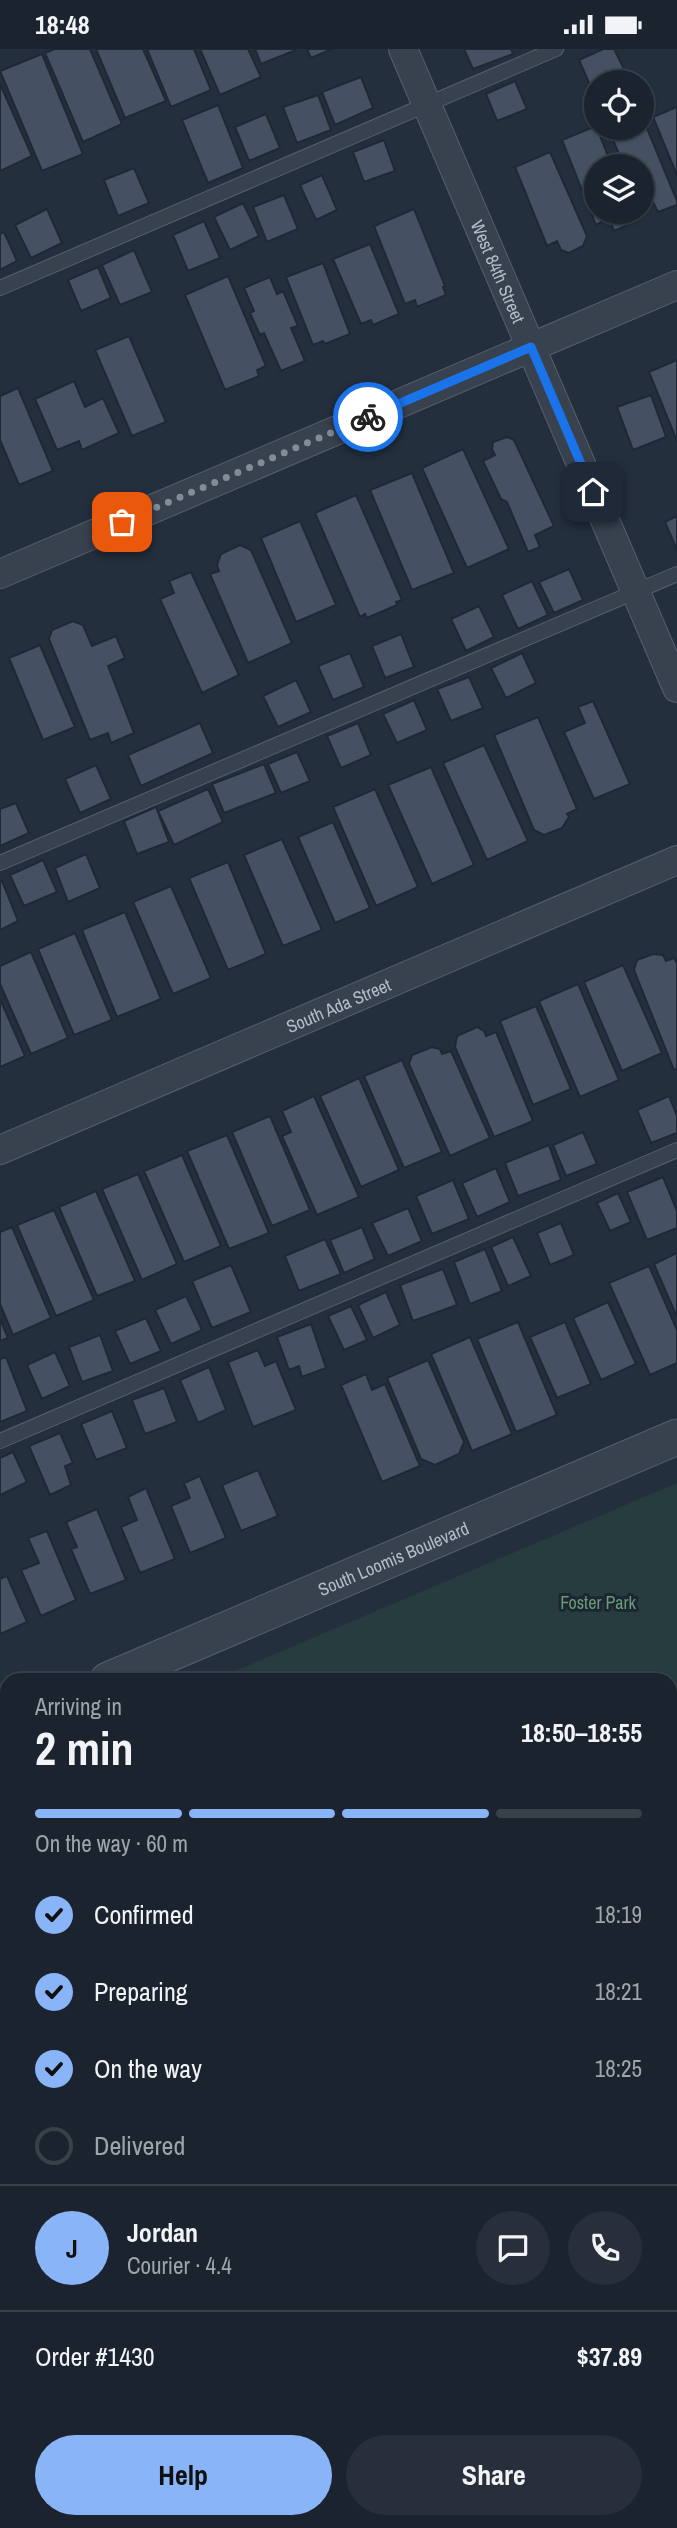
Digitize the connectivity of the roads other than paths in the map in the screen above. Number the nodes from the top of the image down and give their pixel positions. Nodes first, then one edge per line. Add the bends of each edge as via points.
1 (403, 49) edge
2 (556, 49) edge
3 (426, 104) junction
4 (677, 285) edge
5 (0, 288) edge
6 (531, 347) junction
7 (677, 574) edge
8 (0, 575) edge
9 (636, 591) junction
10 (677, 688) edge
11 (677, 860) edge
12 (0, 863) edge
13 (0, 1150) edge
14 (677, 1150) edge
15 (677, 1437) edge
16 (0, 1441) edge
17 (124, 1673) edge

1 - 3 street, West 84th Street
2 - 3 lane
3 - 5 lane
3 - 6 street, West 84th Street
4 - 6 street
6 - 8 street
6 - 9 street, West 84th Street
7 - 9 lane
9 - 10 street, West 84th Street
9 - 12 lane
11 - 13 street, South Ada Street
14 - 16 lane
15 - 17 street, South Loomis Boulevard

